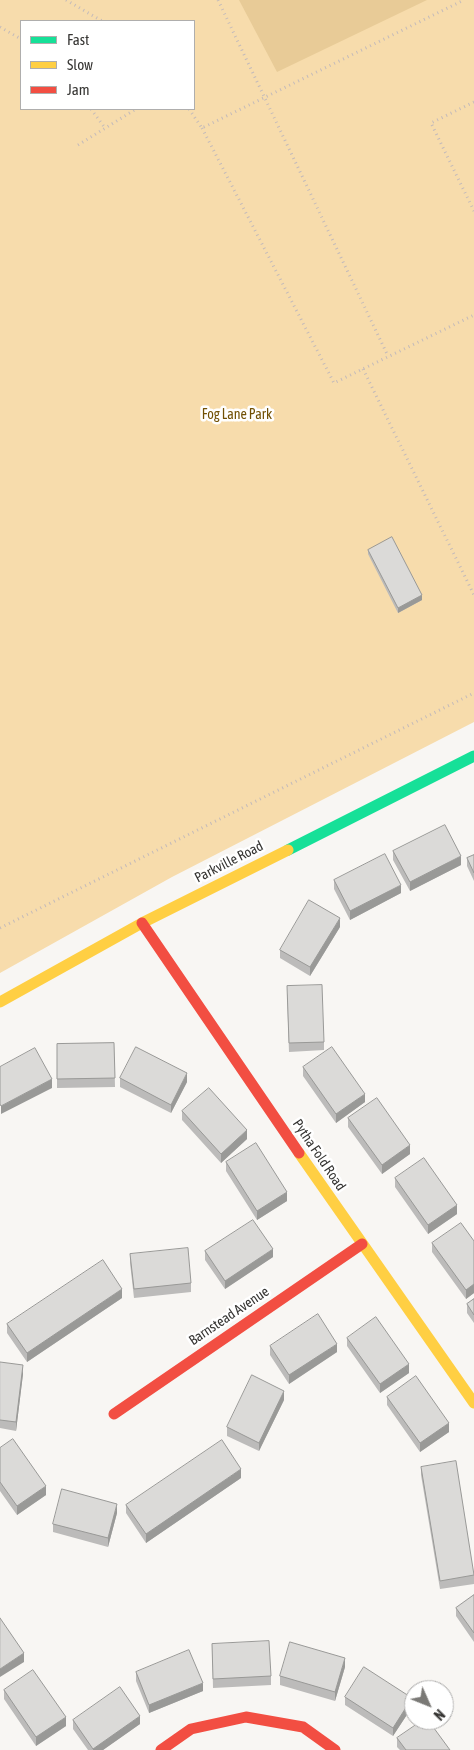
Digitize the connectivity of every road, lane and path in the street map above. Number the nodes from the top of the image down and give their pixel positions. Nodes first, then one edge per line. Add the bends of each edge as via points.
1 (66, 0) edge
2 (218, 0) edge
3 (464, 0) edge
4 (100, 20) edge
5 (0, 27) edge
6 (20, 38) edge
7 (265, 95) junction
8 (474, 102) edge
9 (92, 110) edge
10 (134, 110) edge
11 (191, 110) edge
12 (105, 128) junction
13 (202, 128) junction
14 (78, 144) dead end
15 (474, 211) edge
16 (474, 315) edge
17 (388, 356) junction
18 (362, 369) junction
19 (474, 595) edge
20 (474, 693) edge
21 (474, 756) edge
22 (142, 923) junction
23 (0, 928) edge
24 (0, 1002) edge
25 (362, 1244) junction
26 (474, 1403) edge
27 (114, 1414) dead end
28 (161, 1750) edge
29 (335, 1750) edge

1 - 4 path
2 - 7 path
3 - 7 path
5 - 6 path
7 - 13 path
7 - 17 path
8 - 15 path via 431,123
9 - 12 path
10 - 12 path
11 - 13 path
12 - 14 path
13 - 18 path via 334,383
16 - 17 path
17 - 18 path
18 - 19 path
20 - 23 path
21 - 22 street, Parkville Road
22 - 24 street, Parkville Road
22 - 25 street, Pytha Fold Road
25 - 26 street, Pytha Fold Road
25 - 27 street, Barnstead Avenue
28 - 29 street via 191,1730 246,1717 303,1727

